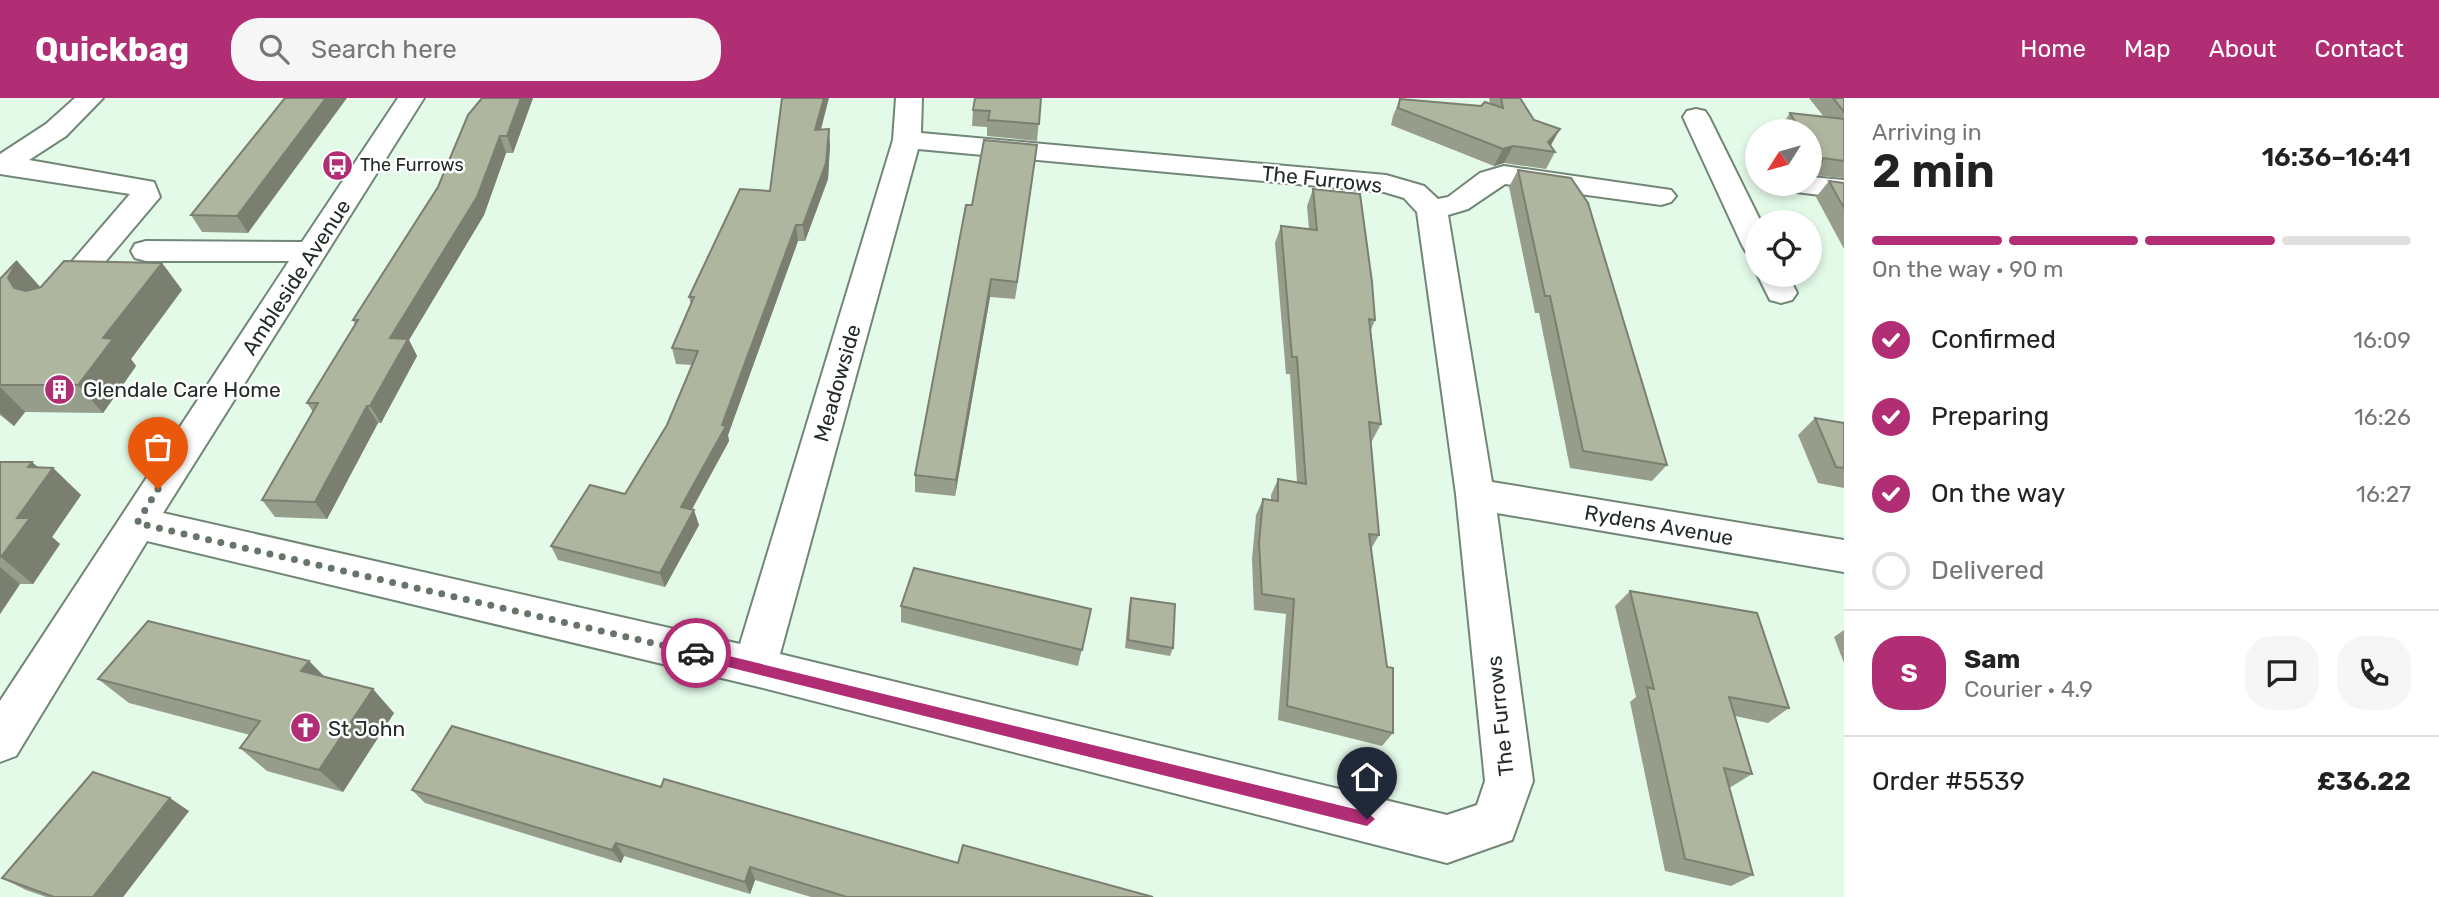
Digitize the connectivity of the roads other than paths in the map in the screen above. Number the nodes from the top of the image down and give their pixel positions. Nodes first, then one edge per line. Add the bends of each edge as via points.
1 (90, 98) edge
2 (411, 98) edge
3 (909, 98) edge
4 (1696, 117) dead end
5 (907, 140) junction
6 (1713, 153) junction
7 (2, 165) edge
8 (1745, 168) edge
9 (1822, 187) edge
10 (1844, 189) edge
11 (1661, 196) dead end
12 (1761, 196) edge
13 (1432, 210) junction
14 (1740, 211) junction
15 (1745, 221) edge
16 (146, 251) dead end
17 (313, 252) junction
18 (51, 305) edge
19 (1475, 494) junction
20 (137, 523) junction
21 (1844, 556) edge
22 (755, 667) junction
23 (12, 702) edge
24 (0, 741) edge

1 - 7 street via 56,130
2 - 17 street, Ambleside Avenue
3 - 5 street, Meadowside
4 - 6 street
5 - 13 street, The Furrows via 1386,184 1414,192
5 - 22 street, Meadowside
6 - 8 street
6 - 14 street
7 - 18 street via 144,188 145,197
9 - 10 street
11 - 13 street via 1504,175 1490,179 1458,203
12 - 14 street
13 - 19 street, The Furrows
14 - 15 street
16 - 17 street
17 - 20 street, Ambleside Avenue
19 - 21 street, Rydens Avenue
19 - 22 street, The Furrows via 1509,781 1495,823 1447,839
20 - 22 street, The Furrows
20 - 23 street, Ambleside Avenue
23 - 24 street, Ambleside Avenue

